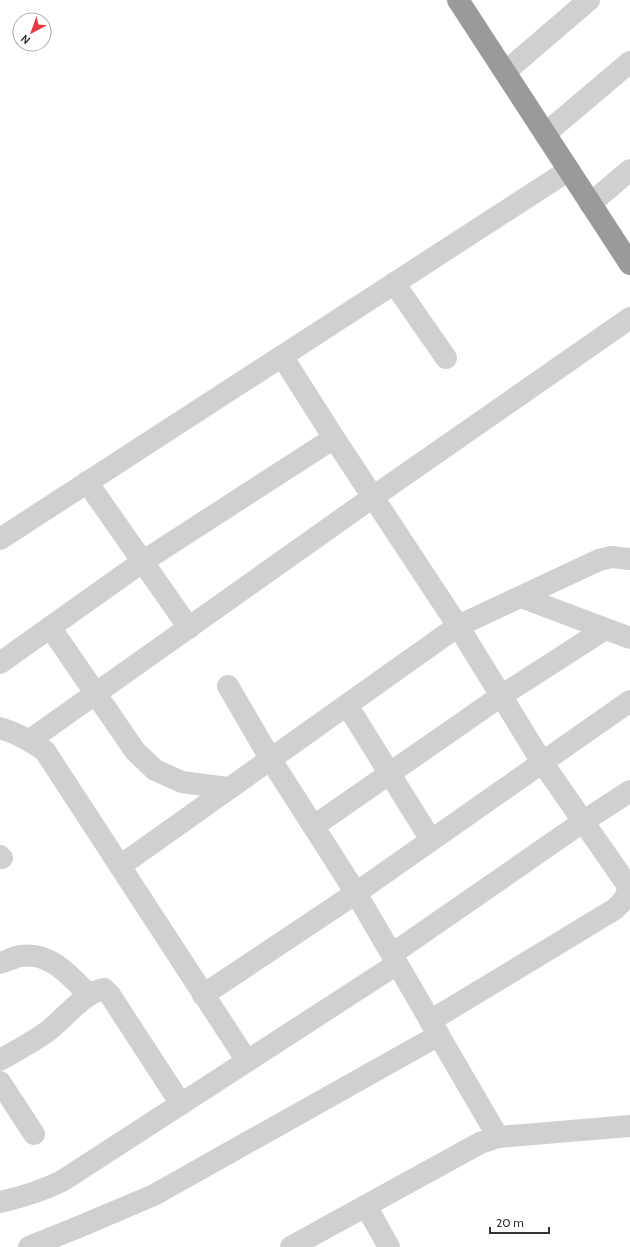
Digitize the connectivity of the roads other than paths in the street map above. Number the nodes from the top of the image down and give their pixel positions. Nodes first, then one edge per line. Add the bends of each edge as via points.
1 (589, 0) edge
2 (465, 3) edge
3 (630, 62) edge
4 (505, 72) junction
5 (545, 134) junction
6 (569, 170) junction
7 (630, 170) edge
8 (590, 204) junction
9 (630, 263) edge
10 (394, 283) junction
11 (630, 318) edge
12 (282, 356) junction
13 (446, 358) dead end
14 (334, 438) junction
15 (87, 482) junction
16 (373, 497) junction
17 (0, 538) edge
18 (630, 559) edge
19 (142, 562) junction
20 (521, 596) junction
21 (458, 626) junction
22 (50, 627) junction
23 (189, 628) junction
24 (605, 628) junction
25 (630, 638) edge
26 (0, 663) edge
27 (228, 686) dead end
28 (96, 694) junction
29 (501, 696) junction
30 (630, 700) edge
31 (347, 706) junction
32 (0, 728) edge
33 (30, 740) junction
34 (271, 760) junction
35 (542, 762) junction
36 (389, 774) junction
37 (227, 788) junction
38 (630, 791) edge
39 (584, 822) junction
40 (314, 826) junction
41 (431, 840) junction
42 (120, 866) junction
43 (629, 885) edge
44 (356, 893) junction
45 (395, 959) junction
46 (0, 963) edge
47 (89, 995) junction
48 (204, 995) junction
49 (435, 1028) junction
50 (0, 1060) edge
51 (247, 1061) junction
52 (0, 1082) edge
53 (181, 1104) junction
54 (630, 1126) edge
55 (34, 1134) dead end
56 (498, 1137) junction
57 (0, 1202) edge
58 (366, 1206) junction
59 (29, 1247) edge
60 (291, 1247) edge
61 (389, 1247) edge

1 - 4 street
2 - 4 highway
3 - 5 street
4 - 5 highway
5 - 6 highway
6 - 8 highway
6 - 10 street
7 - 8 street
8 - 9 highway
10 - 12 street
10 - 13 street
11 - 16 street
12 - 14 street
12 - 15 street
14 - 16 street
14 - 19 street
15 - 17 street
15 - 19 street
16 - 21 street
16 - 23 street
18 - 20 street via 611,557 599,560
19 - 22 street
19 - 23 street
20 - 21 street
20 - 24 street
21 - 29 street
21 - 31 street
22 - 26 street
22 - 28 street
23 - 28 street
24 - 25 street
24 - 29 street
27 - 34 street
28 - 33 street
28 - 37 street via 135,751 155,770 182,782
29 - 35 street
29 - 36 street
30 - 35 street
31 - 34 street
31 - 36 street
32 - 33 street
33 - 42 street via 45,751
34 - 37 street
34 - 40 street
35 - 39 street
35 - 41 street
36 - 40 street
36 - 41 street
37 - 42 street
38 - 39 street
39 - 43 street
39 - 45 street
40 - 44 street
41 - 44 street
42 - 48 street
43 - 49 street via 627,895 616,909
44 - 45 street
44 - 48 street
45 - 49 street
45 - 51 street
46 - 47 street via 21,956 36,956 53,962
47 - 50 street via 47,1031
47 - 53 street via 104,989 110,995
48 - 51 street
49 - 56 street
49 - 59 street via 154,1195
51 - 53 street
52 - 55 street
53 - 57 street via 62,1181 44,1190
54 - 56 street
56 - 58 street via 480,1143
58 - 60 street
58 - 61 street

